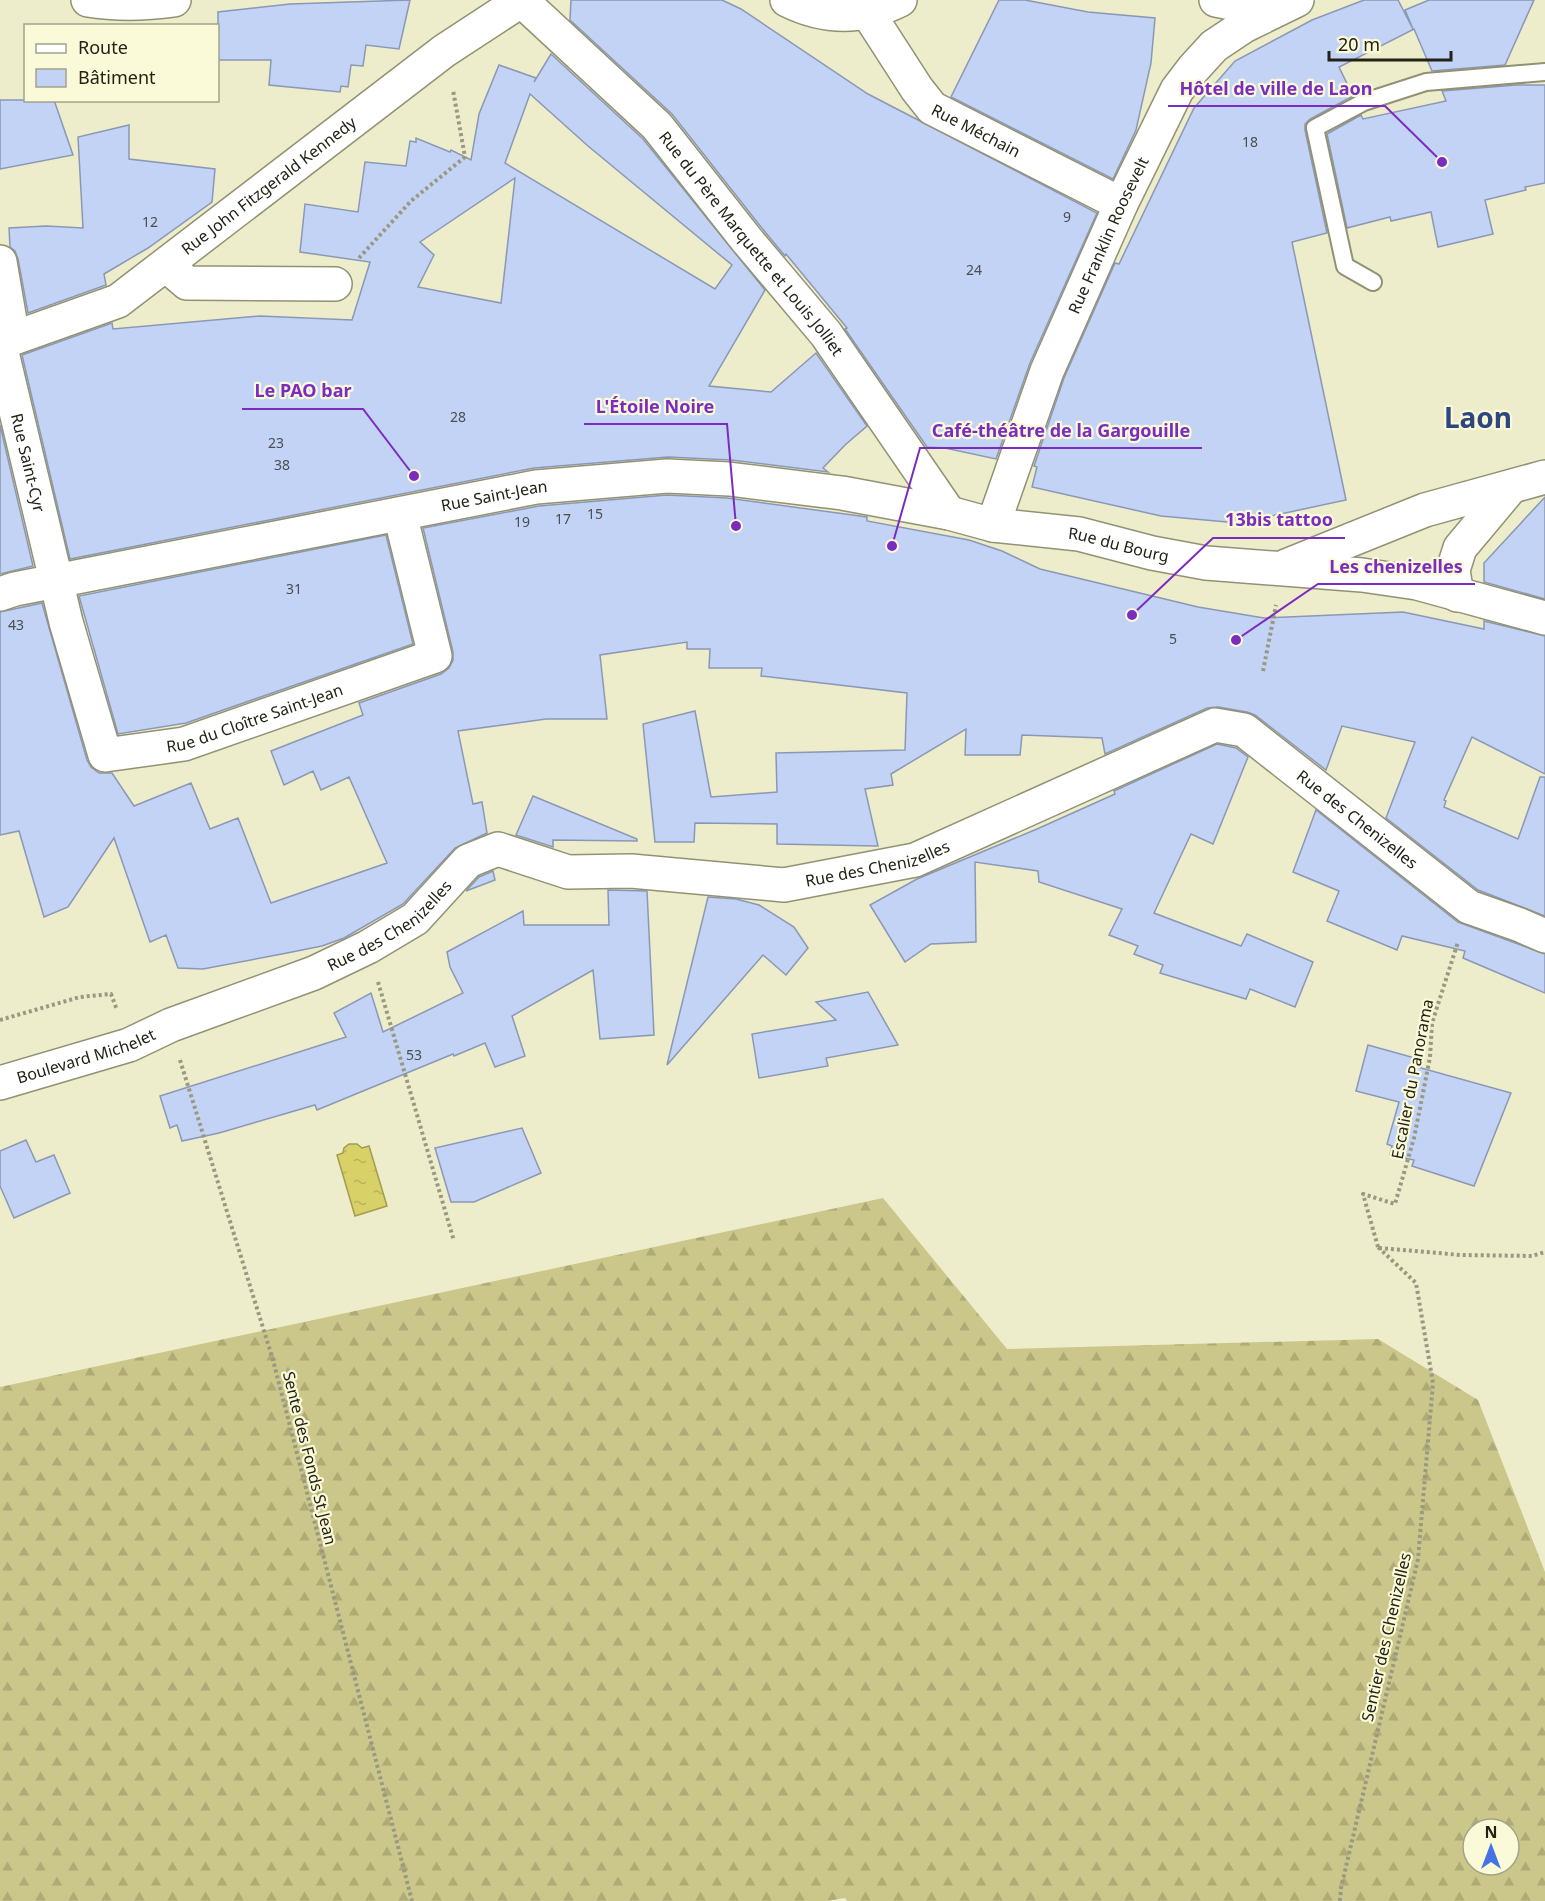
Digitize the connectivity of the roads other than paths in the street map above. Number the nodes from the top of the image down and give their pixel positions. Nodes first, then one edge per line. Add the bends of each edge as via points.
1 (88, 0) edge
2 (174, 0) edge
3 (521, 0) edge
4 (787, 0) edge
5 (900, 0) edge
6 (1216, 0) edge
7 (1284, 5) edge
8 (868, 13) junction
9 (1545, 72) edge
10 (1121, 204) junction
11 (0, 262) edge
12 (166, 266) junction
13 (1373, 282) dead end
14 (335, 284) road end
15 (4, 341) edge
16 (1545, 477) edge
17 (1511, 487) junction
18 (949, 513) junction
19 (400, 514) junction
20 (993, 525) junction
21 (1280, 568) junction
22 (56, 581) junction
23 (0, 594) edge
24 (1457, 595) junction
25 (1545, 618) edge
26 (1545, 936) edge
27 (171, 1024) joint
28 (0, 1083) edge

1 - 2 street via 137,5
3 - 12 street, Rue John Fitzgerald Kennedy via 444,51
3 - 18 street, Rue du Père Marquette et Louis Jolliet via 657,126 826,334
4 - 8 street via 821,13
5 - 8 street
6 - 7 street
7 - 10 street, Rue Franklin Roosevelt via 1214,46 1193,69 1177,90
8 - 10 street, Rue Méchain via 932,108
9 - 13 lane via 1426,82 1364,102 1315,128 1345,266
10 - 20 street, Rue Franklin Roosevelt via 1047,370
11 - 15 street, Rue Saint-Cyr
12 - 14 street via 187,283
12 - 15 street, Rue John Fitzgerald Kennedy via 118,301
15 - 22 street, Rue Saint-Cyr
16 - 17 street, Rue du Bourg
17 - 21 street, Rue du Bourg via 1425,510
17 - 24 street via 1460,548 1453,570
18 - 19 street, Rue Saint-Jean via 842,493 729,479 667,476 536,487
18 - 20 street, Rue Saint-Jean
19 - 22 street, Rue Saint-Jean
19 - 22 street, Rue du Cloître Saint-Jean via 435,656 184,744 105,755
20 - 21 street, Rue du Bourg via 1079,534 1206,563
21 - 24 street, Rue du Bourg via 1417,583
22 - 23 street, Rue Saint-Jean
24 - 25 street, Rue du Bourg
26 - 27 street, Rue des Chenizelles via 1469,907 1244,730 1215,725 915,860 784,885 631,871 568,872 498,849 468,861 415,919 368,947 314,973
27 - 28 street, Boulevard Michelet via 129,1046

